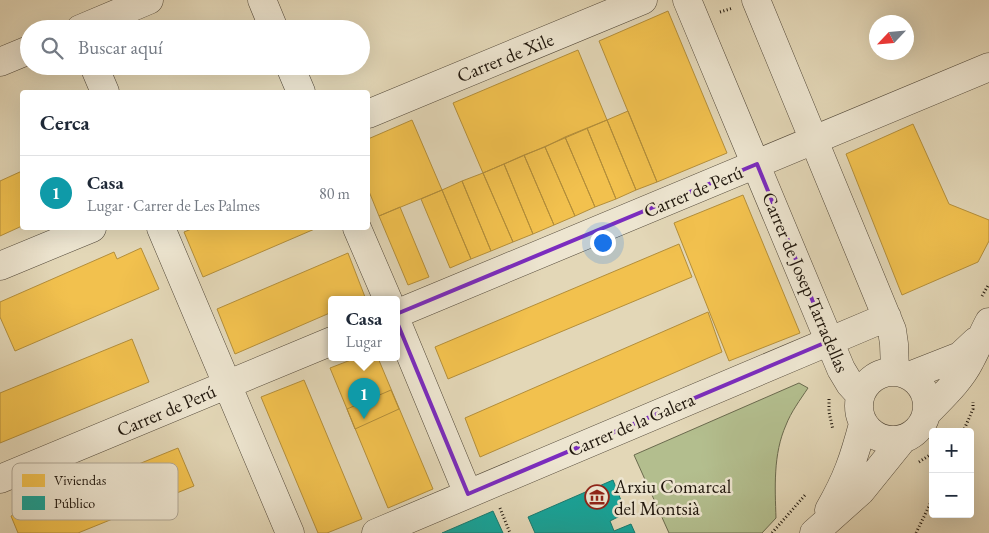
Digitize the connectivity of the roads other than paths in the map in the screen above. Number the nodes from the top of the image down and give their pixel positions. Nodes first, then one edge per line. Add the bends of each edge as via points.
1 (149, 0) edge
2 (262, 0) edge
3 (643, 0) edge
4 (746, 3) edge
5 (691, 11) edge
6 (101, 20) edge
7 (270, 20) edge
8 (20, 54) edge
9 (0, 62) edge
10 (989, 67) edge
11 (98, 75) edge
12 (294, 75) edge
13 (104, 90) edge
14 (300, 90) edge
15 (370, 113) edge
16 (814, 141) junction
17 (756, 164) junction
18 (87, 230) edge
19 (162, 230) edge
20 (358, 230) edge
21 (0, 266) edge
22 (386, 296) edge
23 (400, 312) edge
24 (887, 317) junction
25 (400, 330) edge
26 (984, 330) edge
27 (829, 341) junction
28 (328, 343) edge
29 (902, 374) junction
30 (227, 385) junction
31 (860, 395) junction
32 (926, 414) junction
33 (863, 424) junction
34 (903, 439) junction
35 (39, 463) edge
36 (12, 474) edge
37 (0, 479) edge
38 (468, 494) junction
39 (816, 531) edge
40 (290, 533) edge
41 (376, 533) edge

1 - 6 street
2 - 7 street
3 - 15 street, Carrer de Xile
4 - 16 street
5 - 17 street, Carrer de Josep Tarradellas
8 - 9 street
10 - 16 street, Carrer de Perú
11 - 13 street
12 - 14 street
16 - 17 street, Carrer de Perú
16 - 24 street
17 - 23 street, Carrer de Perú
17 - 27 street, Carrer de Josep Tarradellas
18 - 21 street
19 - 30 street
20 - 22 street
24 - 27 street, Carrer de la Galera
24 - 29 street
25 - 38 street
26 - 29 street via 960,356
26 - 32 street via 958,379
27 - 31 street, Carrer de Josep Tarradellas via 841,369
27 - 38 street, Carrer de la Galera
28 - 30 street, Carrer de Perú
29 - 31 street via 884,372 873,377
29 - 32 street via 917,382 923,390
30 - 35 street, Carrer de Perú
30 - 40 street
31 - 33 street via 859,415
32 - 34 street via 916,431
33 - 34 street via 883,439
33 - 39 street via 855,458 844,484
34 - 39 street via 861,491
36 - 37 street, Carrer de Perú
38 - 41 street, Carrer de la Galera

